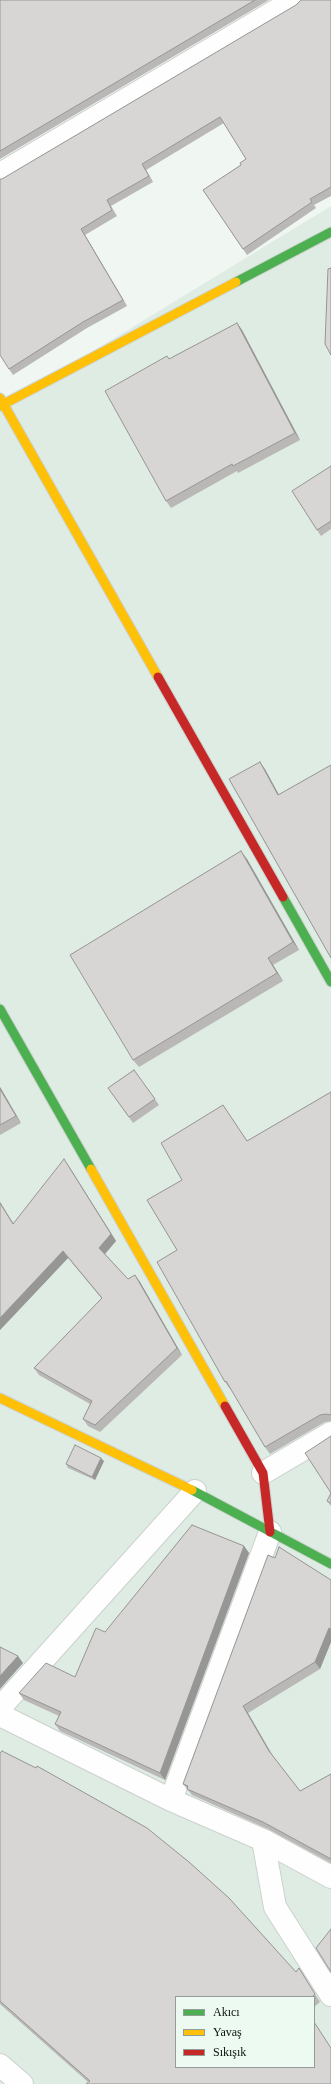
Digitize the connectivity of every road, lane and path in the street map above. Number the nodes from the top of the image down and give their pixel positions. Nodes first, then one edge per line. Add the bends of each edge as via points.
1 (294, 0) edge
2 (0, 174) edge
3 (331, 232) edge
4 (1, 403) edge
5 (331, 982) edge
6 (0, 1009) edge
7 (0, 1398) edge
8 (331, 1433) edge
9 (263, 1473) junction
10 (195, 1491) junction
11 (270, 1532) junction
12 (331, 1564) edge
13 (0, 1708) edge
14 (0, 1715) edge
15 (171, 1800) junction
16 (262, 1840) junction
17 (331, 1877) edge
18 (331, 1995) edge
19 (0, 2064) edge
20 (22, 2084) edge

1 - 2 street
3 - 4 street
4 - 5 street
6 - 9 street
7 - 10 street
8 - 9 street
9 - 11 street
10 - 11 street
10 - 13 street
11 - 12 street
11 - 15 street
14 - 15 street
15 - 16 street
16 - 17 street
16 - 18 street via 275,1907
19 - 20 street

